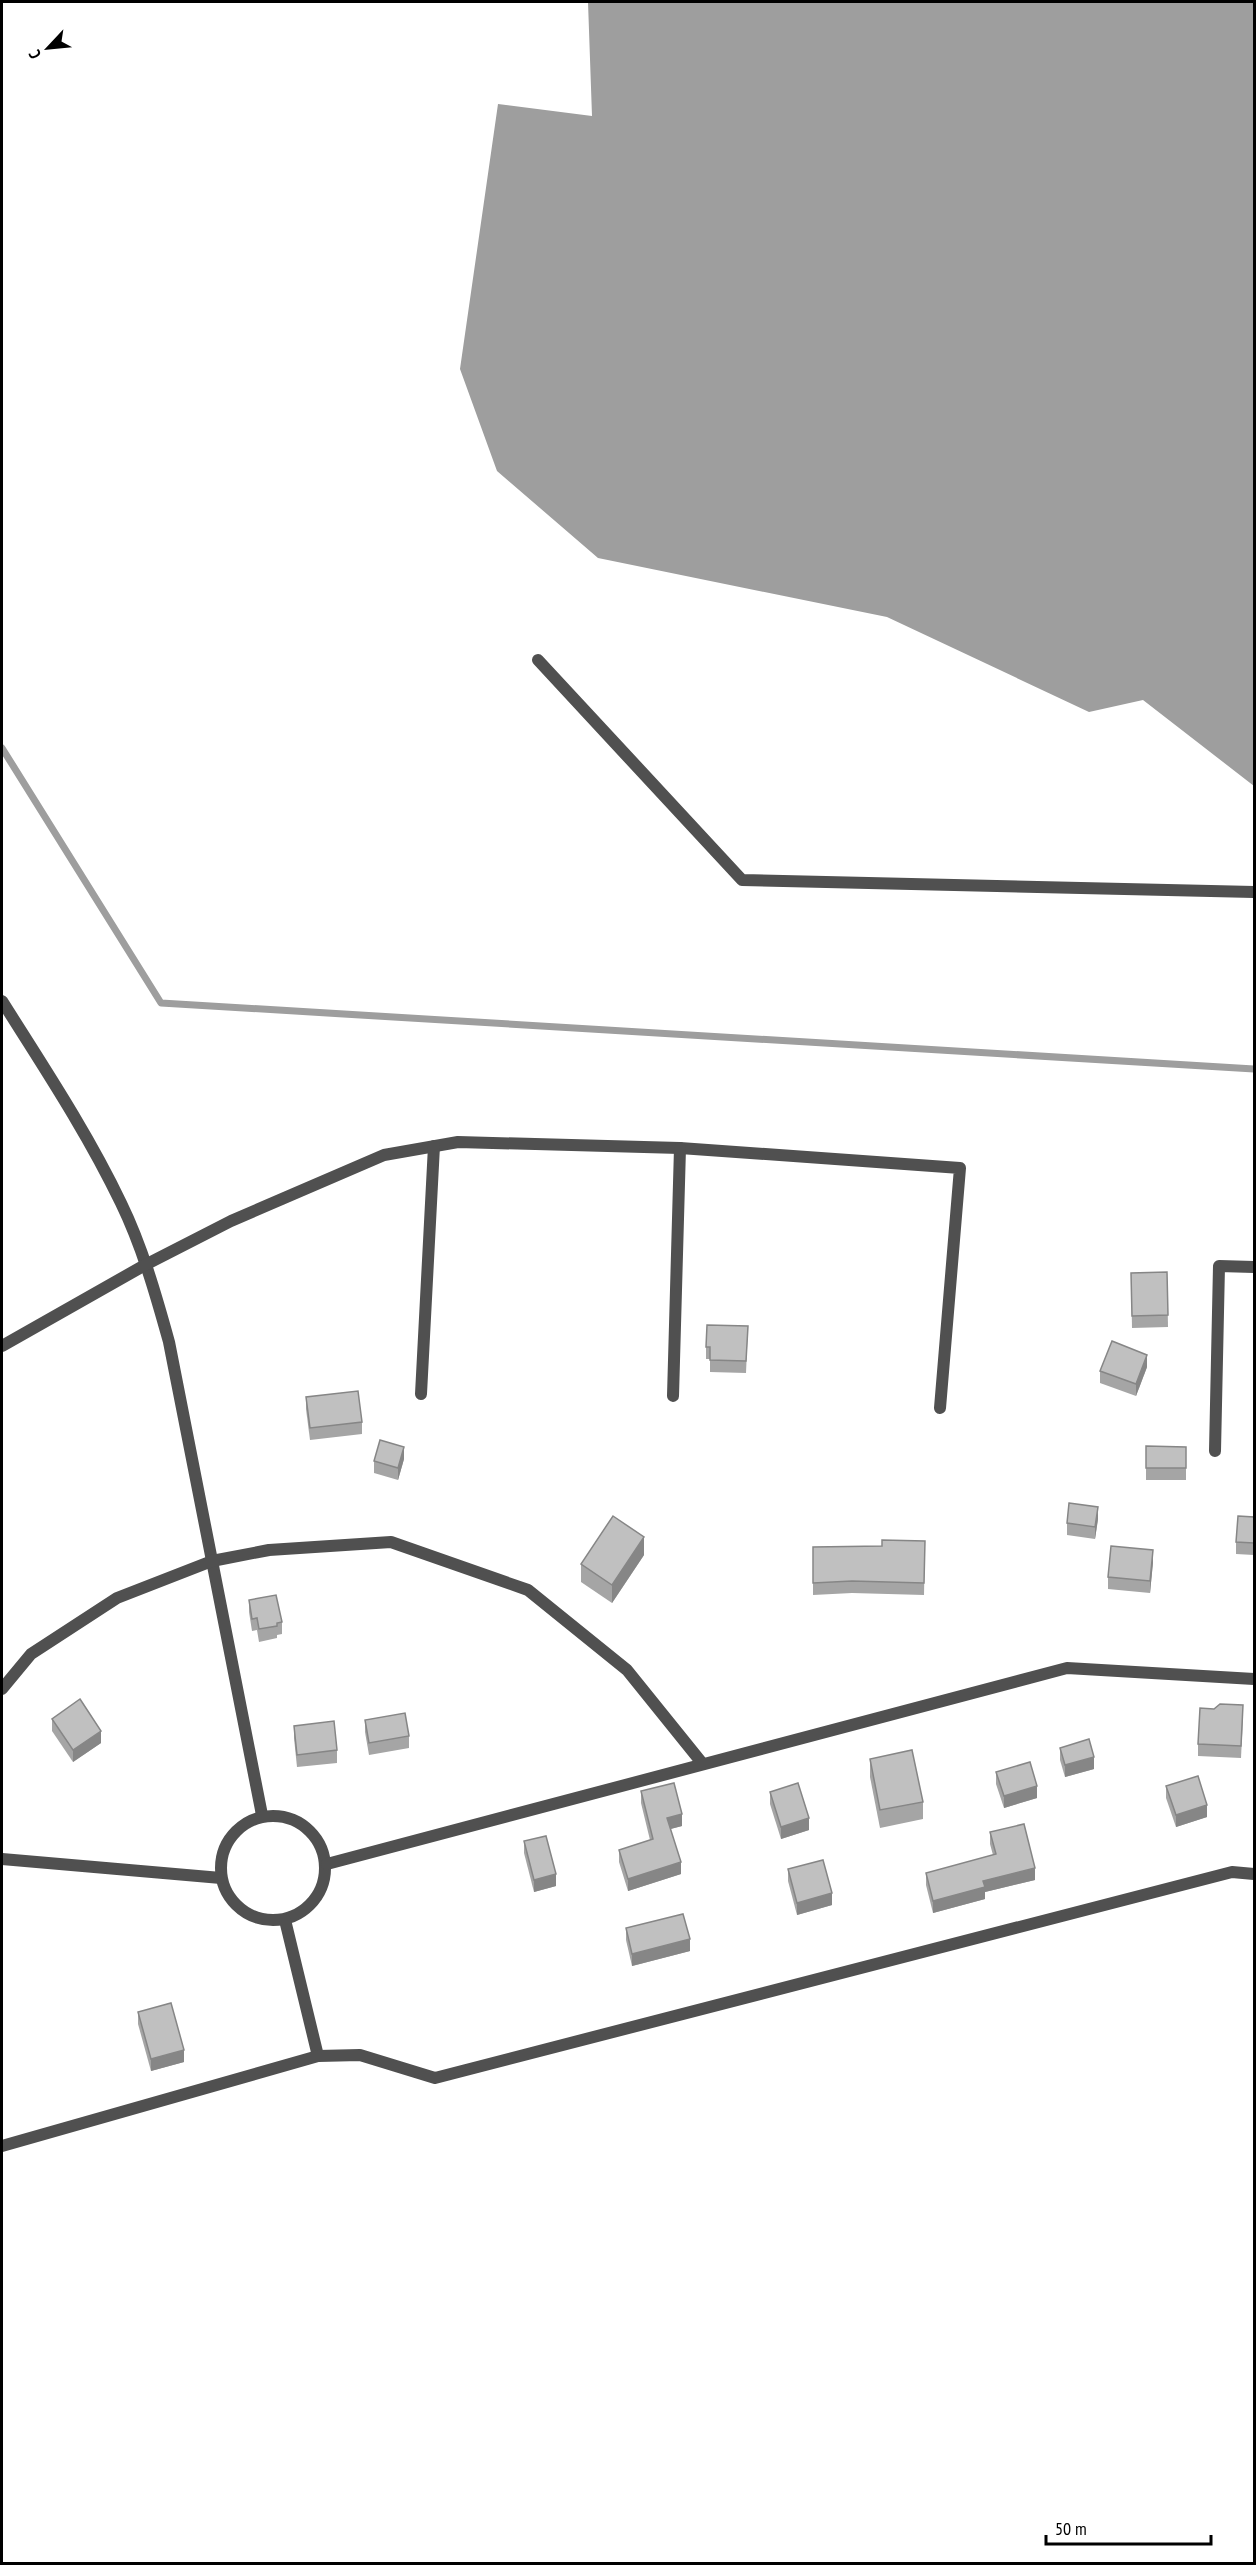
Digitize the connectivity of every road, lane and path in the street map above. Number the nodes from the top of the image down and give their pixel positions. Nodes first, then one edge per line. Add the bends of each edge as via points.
1 (538, 660) dead end
2 (1254, 892) edge
3 (2, 1001) edge
4 (434, 1146) junction
5 (680, 1148) junction
6 (145, 1264) junction
7 (1254, 1267) edge
8 (2, 1346) edge
9 (421, 1394) dead end
10 (673, 1396) dead end
11 (940, 1408) dead end
12 (1215, 1451) dead end
13 (212, 1560) junction
14 (1254, 1679) edge
15 (2, 1689) edge
16 (702, 1763) junction
17 (262, 1815) junction
18 (2, 1859) edge
19 (327, 1864) junction
20 (1254, 1874) edge
21 (221, 1878) junction
22 (285, 1920) junction
23 (318, 2056) junction
24 (2, 2146) edge

1 - 2 street via 742,880
3 - 6 street via 122,1203
4 - 5 street via 458,1142
4 - 6 street via 384,1155 231,1221
4 - 9 street
5 - 10 street
5 - 11 street via 960,1168
6 - 8 street
6 - 13 street via 169,1342
7 - 12 street via 1219,1266
13 - 15 street via 117,1598 31,1654
13 - 16 street via 268,1550 391,1542 528,1590 627,1670
13 - 17 street
14 - 16 street via 1067,1668
16 - 19 street
17 - 19 street via 292,1818 316,1836
17 - 21 street via 238,1828 223,1850
18 - 21 street
19 - 22 street via 316,1900
20 - 23 street via 1232,1872 435,2078 360,2055
21 - 22 street via 233,1903 256,1918
22 - 23 street
23 - 24 street

